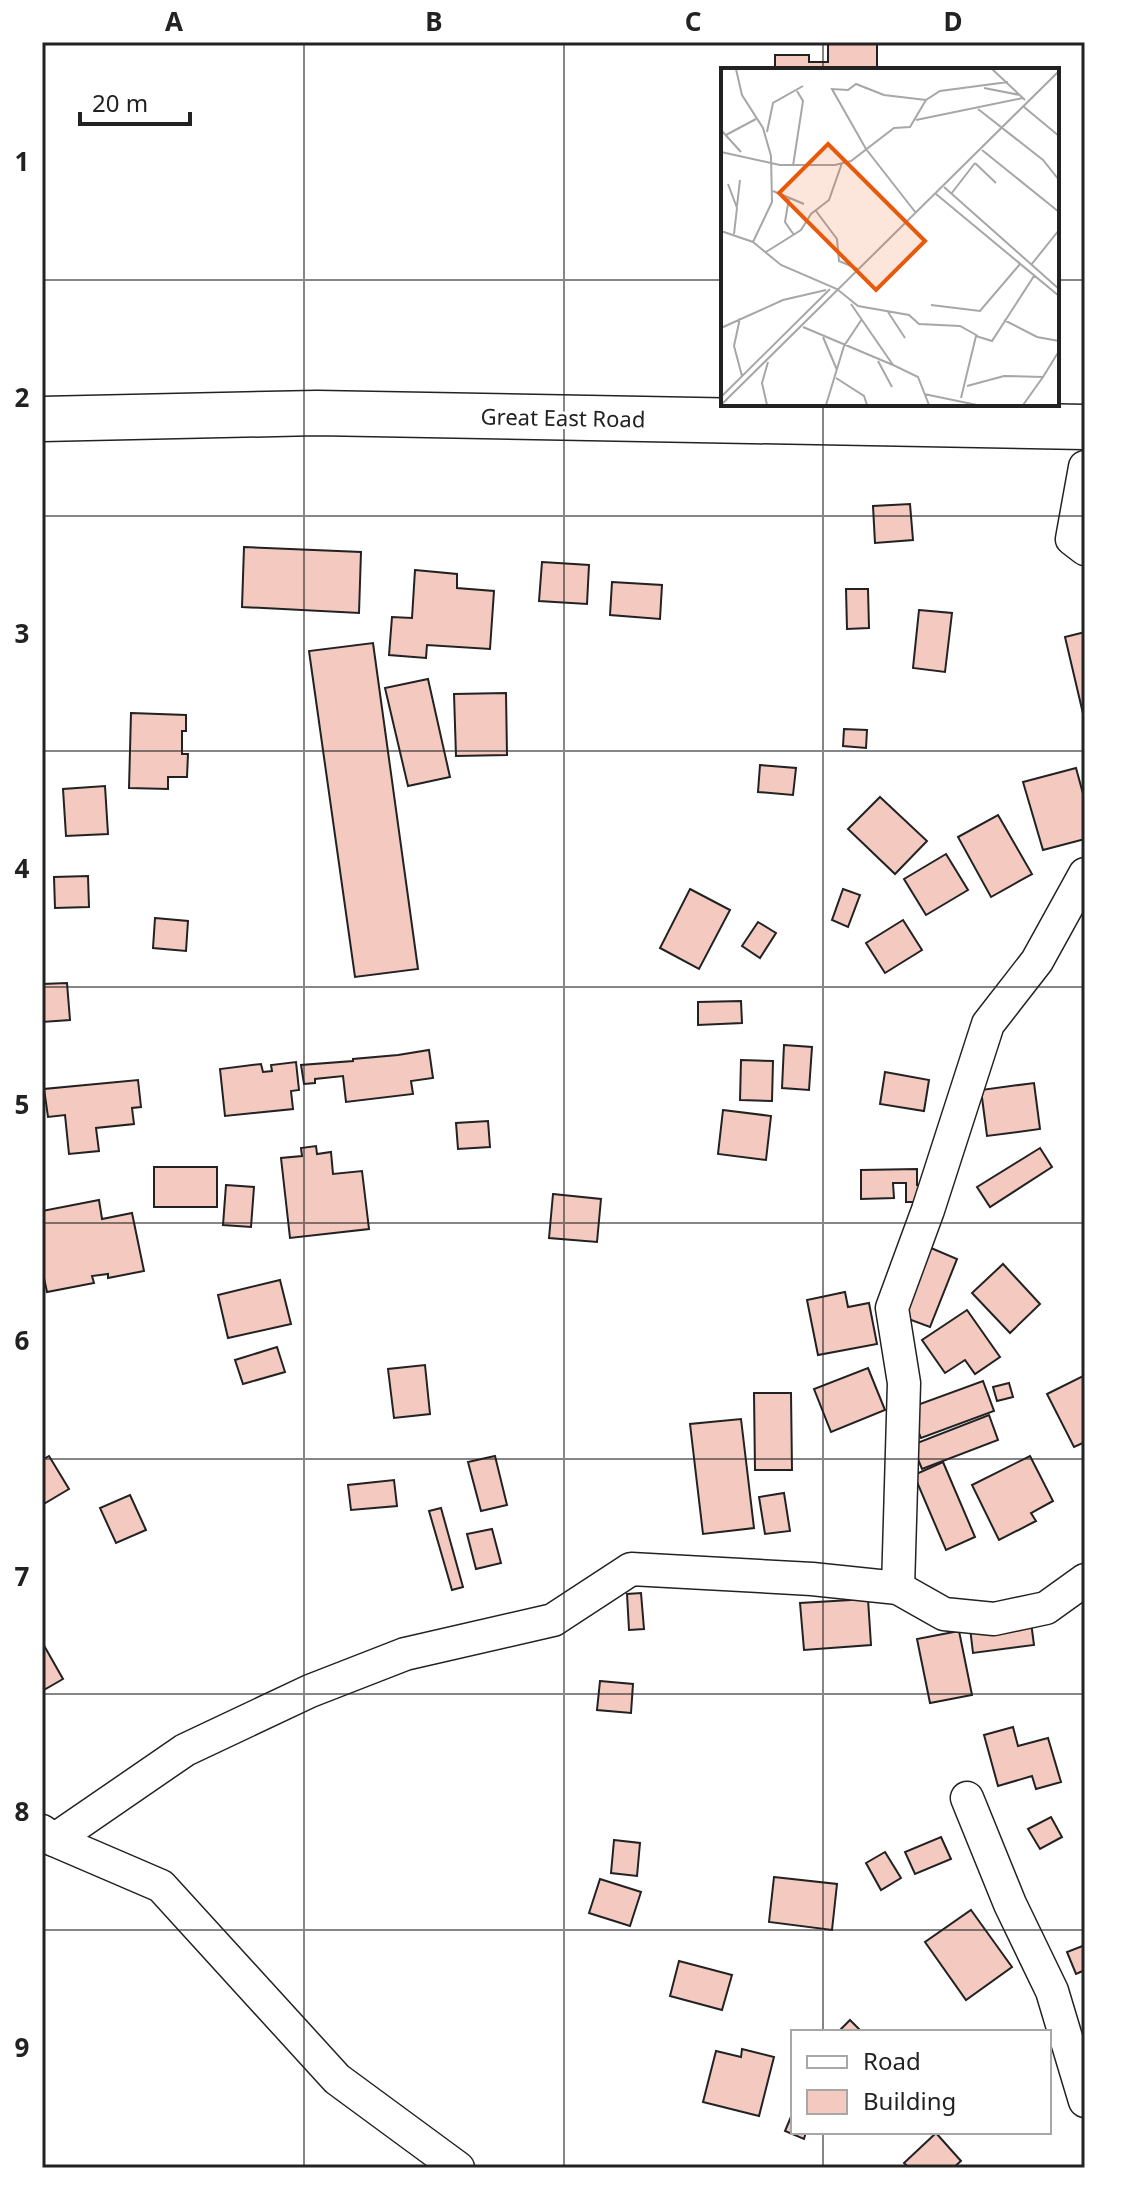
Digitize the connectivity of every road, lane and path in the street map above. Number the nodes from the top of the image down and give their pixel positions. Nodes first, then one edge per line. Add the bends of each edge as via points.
1 (42, 419) edge
2 (1085, 427) edge
3 (1085, 467) edge
4 (1085, 549) edge
5 (1085, 874) edge
6 (1085, 1580) edge
7 (898, 1588) junction
8 (967, 1798) dead end
9 (48, 1836) edge
10 (1075, 2030) edge
11 (1085, 2101) edge
12 (458, 2168) edge

1 - 2 highway, Great East Road via 317,413
3 - 4 street via 1072,539
5 - 7 street via 1037,961 988,1024 892,1308 904,1383
6 - 7 street via 1046,1608 994,1619 944,1614
7 - 9 street via 631,1569 553,1620 405,1654 310,1691 185,1750
8 - 10 street via 1010,1904
9 - 12 street via 161,1886 337,2079
10 - 11 street

